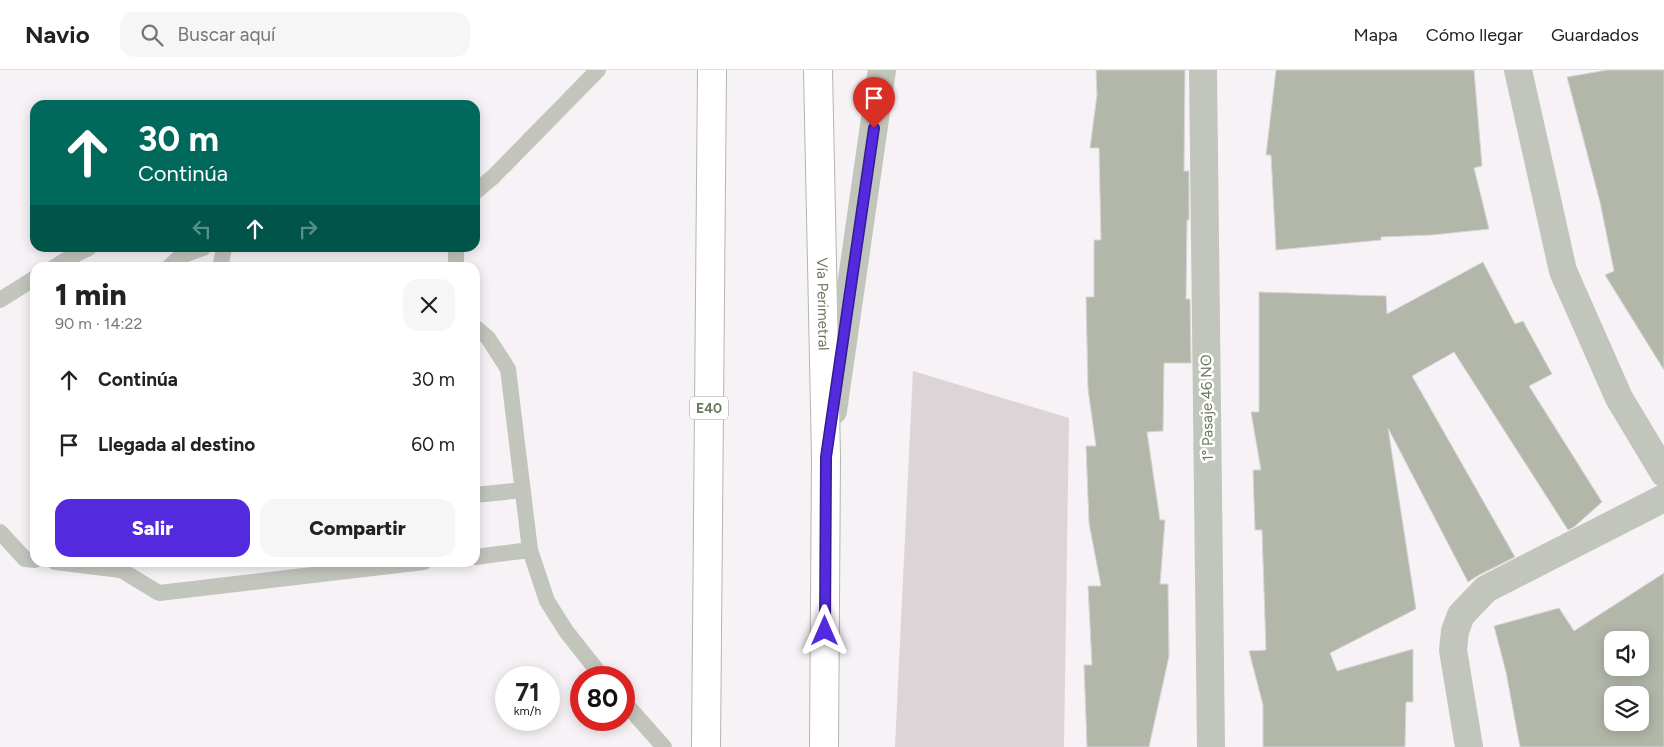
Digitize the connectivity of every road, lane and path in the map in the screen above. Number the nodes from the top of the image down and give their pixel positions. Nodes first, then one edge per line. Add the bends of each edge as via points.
1 (598, 70) edge
2 (712, 70) edge
3 (818, 70) edge
4 (882, 70) edge
5 (1203, 70) edge
6 (1518, 70) edge
7 (480, 188) edge
8 (192, 252) edge
9 (174, 262) edge
10 (30, 281) edge
11 (0, 300) edge
12 (480, 331) edge
13 (826, 457) junction
14 (1664, 473) edge
15 (523, 490) junction
16 (480, 494) edge
17 (1664, 498) edge
18 (0, 532) edge
19 (530, 550) junction
20 (480, 556) edge
21 (30, 560) edge
22 (120, 567) edge
23 (381, 567) edge
24 (594, 666) edge
25 (635, 714) edge
26 (664, 747) edge
27 (706, 747) edge
28 (824, 747) edge
29 (1212, 747) edge
30 (1468, 747) edge

1 - 7 lane
2 - 27 highway, E40
3 - 13 highway, Vía Perimetral
4 - 13 street
5 - 29 street, 1° Pasaje 46 NO
6 - 14 street via 1563,271 1619,398
8 - 9 lane
10 - 11 lane
12 - 15 lane via 508,369
13 - 28 highway, Vía Perimetral
15 - 16 lane
15 - 19 lane
17 - 30 street via 1486,590 1461,616 1453,650
18 - 21 lane via 25,559
19 - 20 lane
19 - 24 lane via 547,601
22 - 23 lane via 159,593
25 - 26 lane

